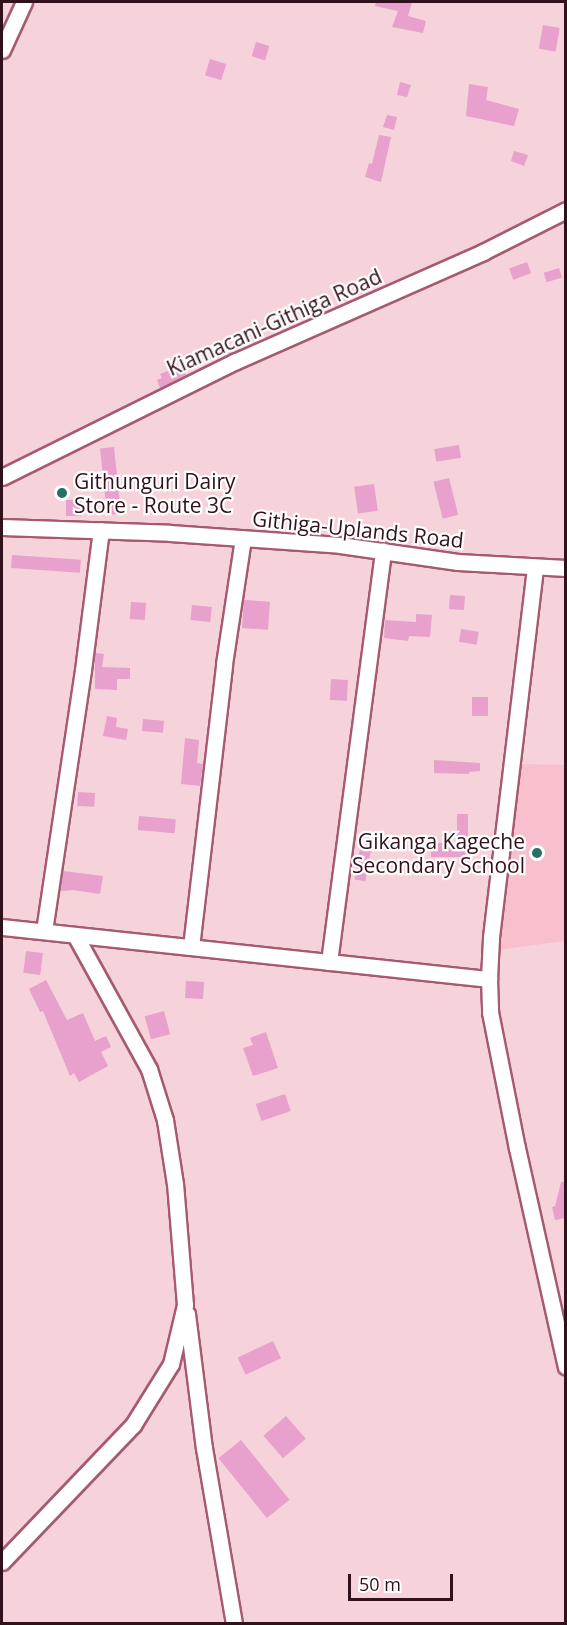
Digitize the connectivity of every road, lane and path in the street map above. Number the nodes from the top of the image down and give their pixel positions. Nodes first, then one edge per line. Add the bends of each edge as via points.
1 (24, 2) edge
2 (2, 50) edge
3 (566, 210) edge
4 (2, 477) edge
5 (2, 527) edge
6 (101, 530) junction
7 (243, 538) junction
8 (382, 551) junction
9 (534, 568) junction
10 (566, 568) edge
11 (2, 927) edge
12 (44, 931) junction
13 (75, 935) junction
14 (191, 947) junction
15 (329, 962) junction
16 (489, 979) junction
17 (186, 1305) junction
18 (566, 1367) edge
19 (2, 1562) edge
20 (234, 1623) edge

1 - 2 street
3 - 4 street, Kiamacani-Githiga Road via 483,252 236,361
5 - 6 street, Githiga-Uplands Road
6 - 7 street, Githiga-Uplands Road
6 - 12 street
7 - 8 street, Githiga-Uplands Road
7 - 14 street
8 - 9 street, Githiga-Uplands Road
8 - 15 street
9 - 10 street, Githiga-Uplands Road
9 - 16 street
11 - 12 street
12 - 13 street
13 - 14 street
13 - 17 street via 149,1069 165,1120
14 - 15 street
15 - 16 street
16 - 18 street via 490,1012 501,1068
17 - 19 street via 171,1364 133,1425
17 - 20 street via 204,1448

